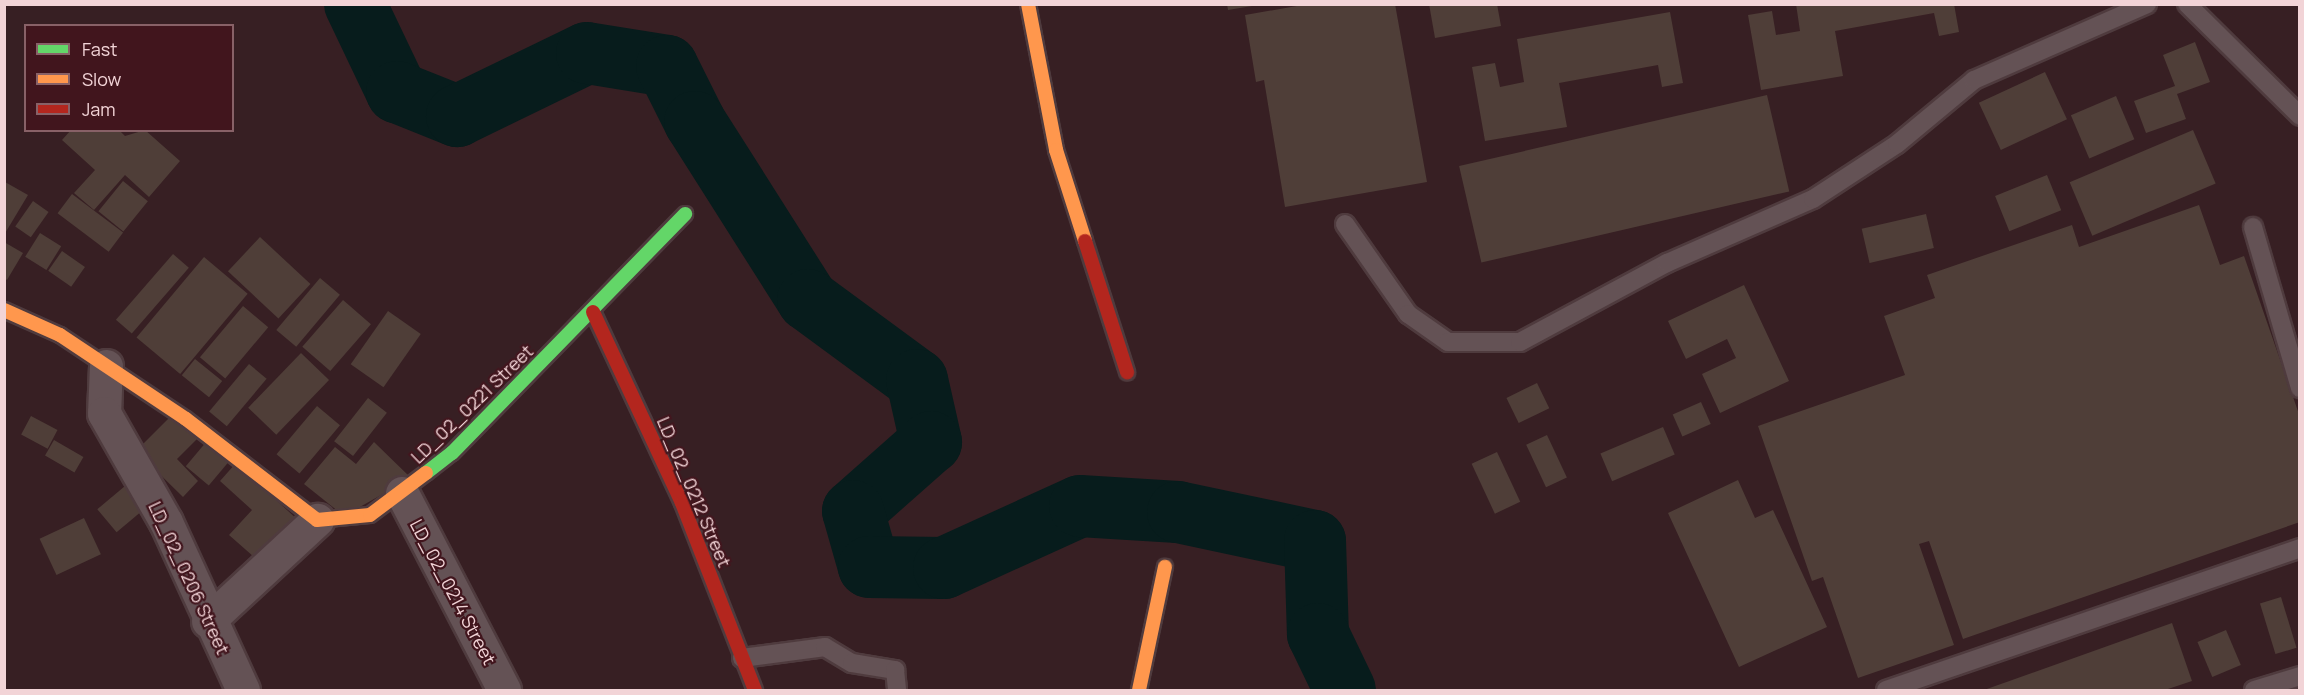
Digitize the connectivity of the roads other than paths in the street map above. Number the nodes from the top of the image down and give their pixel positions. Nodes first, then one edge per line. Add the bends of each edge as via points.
1 (1028, 4) edge
2 (2147, 4) edge
3 (2187, 4) edge
4 (2300, 116) edge
5 (685, 214) dead end
6 (1346, 224) dead end
7 (2253, 227) dead end
8 (4, 310) edge
9 (592, 312) junction
10 (106, 366) junction
11 (1126, 372) dead end
12 (2300, 388) edge
13 (402, 493) junction
14 (317, 520) junction
15 (2300, 548) edge
16 (1165, 567) dead end
17 (208, 621) junction
18 (741, 658) junction
19 (2300, 676) edge
20 (1919, 685) edge
21 (243, 690) edge
22 (504, 690) edge
23 (755, 690) edge
24 (897, 690) edge
25 (1139, 690) edge
26 (1886, 690) edge
27 (2254, 690) edge

1 - 11 street via 1056,150
2 - 6 lane via 1974,80 1897,144 1813,199 1666,263 1520,342 1448,342 1408,314
3 - 4 lane
5 - 9 street, LD_02_0221 Street
7 - 12 lane
8 - 10 street via 60,335
9 - 13 street, LD_02_0221 Street via 452,453
9 - 18 street, LD_02_0212 Street via 682,503
10 - 14 street via 186,419
10 - 17 street, LD_02_0206 Street via 104,413 166,522
13 - 14 street, LD_02_0221 Street via 370,515
13 - 22 street, LD_02_0214 Street
14 - 17 street
15 - 20 lane
16 - 25 street
17 - 21 street, LD_02_0206 Street
18 - 23 street, LD_02_0212 Street
18 - 24 lane via 825,647 852,663 895,670
19 - 27 lane
20 - 26 lane

